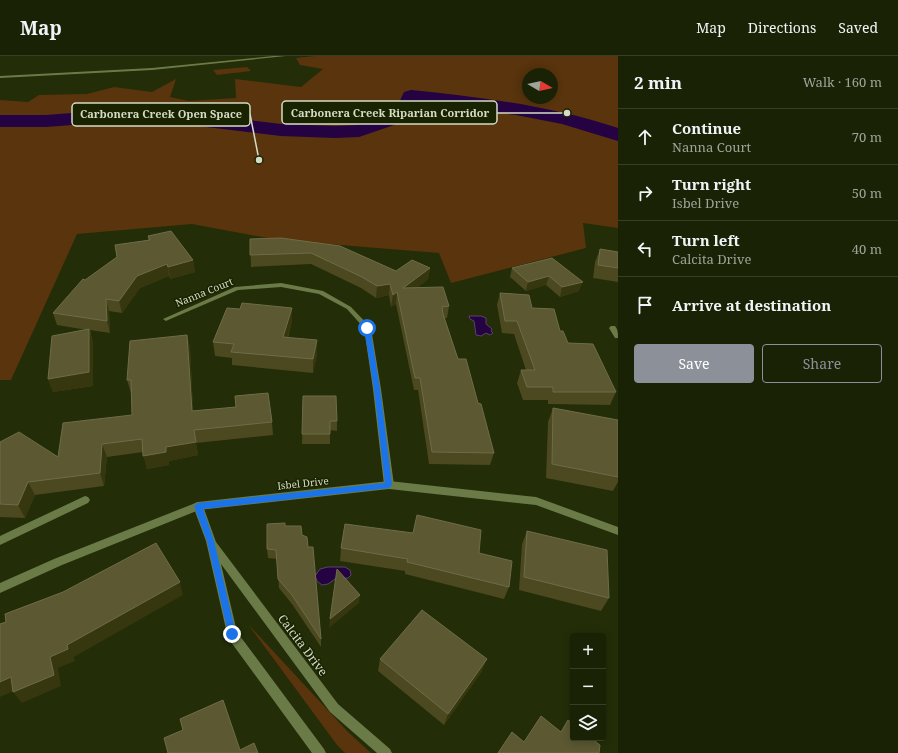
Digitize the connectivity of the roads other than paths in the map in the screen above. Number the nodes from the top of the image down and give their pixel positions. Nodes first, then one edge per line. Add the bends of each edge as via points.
1 (284, 56) edge
2 (0, 77) edge
3 (166, 319) dead end
4 (614, 328) dead end
5 (618, 336) edge
6 (389, 485) junction
7 (85, 500) dead end
8 (198, 506) junction
9 (618, 531) edge
10 (0, 540) edge
11 (210, 541) junction
12 (0, 588) edge
13 (320, 753) edge
14 (386, 753) edge

1 - 2 street via 152,69
3 - 6 street, Nanna Court via 237,288 281,285 321,292 348,308 367,328
4 - 5 street
6 - 8 street, Isbel Drive
6 - 9 street, Isbel Drive via 536,501
7 - 10 street
8 - 11 street, Calcita Drive
8 - 12 street, Isbel Drive
11 - 13 street, Calcita Drive via 232,634
11 - 14 street, Calcita Drive via 334,708

